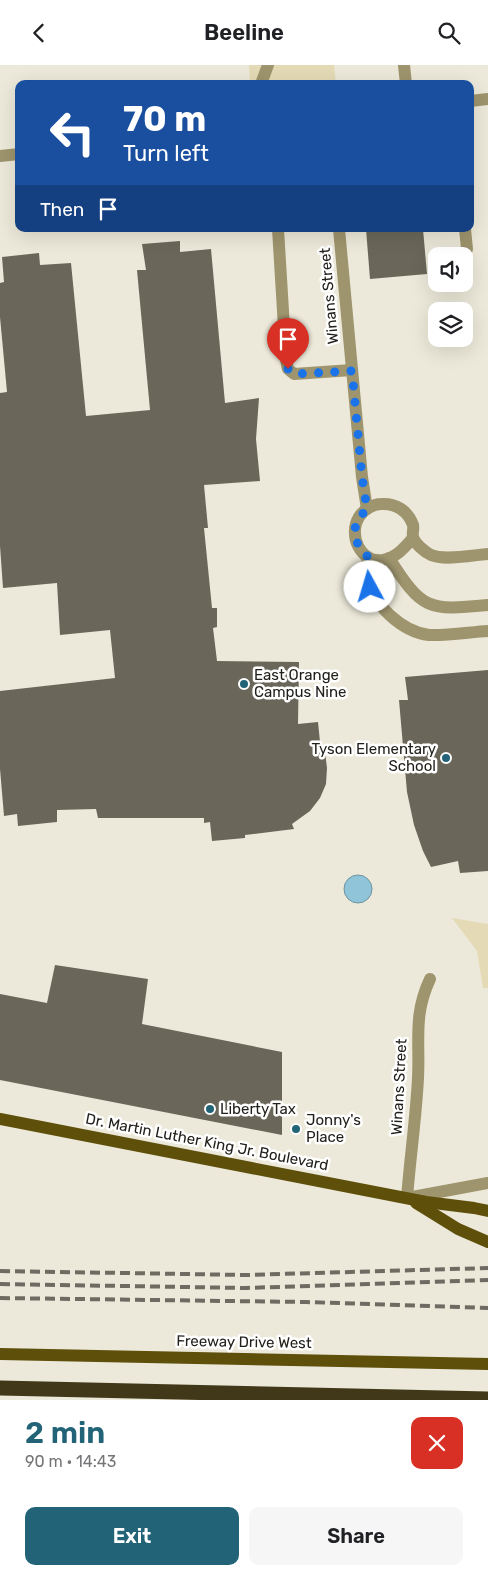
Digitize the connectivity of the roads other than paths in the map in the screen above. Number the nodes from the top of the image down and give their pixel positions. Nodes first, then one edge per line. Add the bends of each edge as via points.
1 (268, 65) edge
2 (404, 65) edge
3 (262, 80) edge
4 (406, 80) edge
5 (488, 99) edge
6 (474, 101) edge
7 (15, 154) edge
8 (0, 156) edge
9 (278, 232) edge
10 (339, 232) edge
11 (465, 232) edge
12 (467, 247) edge
13 (352, 371) junction
14 (367, 509) junction
15 (413, 538) junction
16 (488, 554) edge
17 (368, 557) junction
18 (389, 558) junction
19 (488, 605) edge
20 (488, 631) edge
21 (430, 979) dead end
22 (0, 1119) edge
23 (488, 1183) edge
24 (407, 1198) junction
25 (488, 1206) edge
26 (474, 1208) junction
27 (488, 1211) edge
28 (488, 1242) edge
29 (0, 1354) edge
30 (488, 1364) edge
31 (0, 1388) edge
32 (488, 1399) edge

1 - 3 street
2 - 4 street
5 - 6 street
7 - 8 street
9 - 13 street via 288,369 294,374
10 - 13 street, Winans Street
11 - 12 street
13 - 14 street, Winans Street
14 - 15 street via 378,504 400,508 413,527
14 - 17 street via 359,517 355,539
15 - 16 street via 432,556
15 - 18 street
17 - 18 street
17 - 20 street via 366,576 373,593 391,617 405,627 430,635
18 - 19 street via 413,593 430,605 441,608
21 - 24 street, Winans Street via 419,1012 418,1078
22 - 24 main road, Dr. Martin Luther King Jr. Boulevard
23 - 24 street
24 - 26 main road, Dr. Martin Luther King Jr. Boulevard
24 - 28 main road, Dr. Martin Luther King Jr. Boulevard via 458,1229
25 - 26 street
26 - 27 main road, Dr. Martin Luther King Jr. Boulevard
29 - 30 main road, Freeway Drive West
31 - 32 highway

